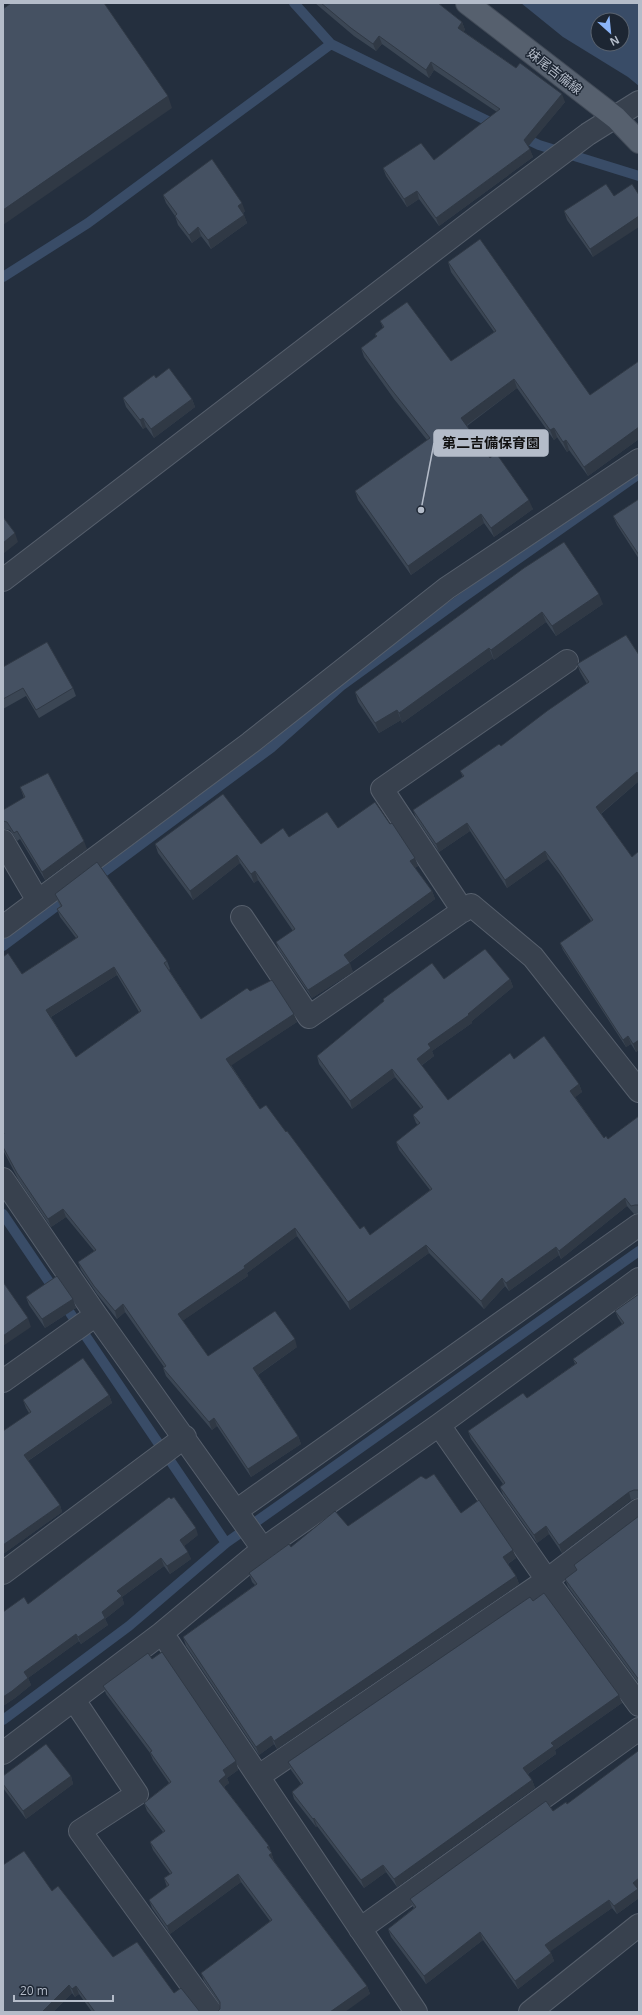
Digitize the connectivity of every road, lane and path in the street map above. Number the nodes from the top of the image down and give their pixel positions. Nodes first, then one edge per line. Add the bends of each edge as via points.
1 (467, 3) edge
2 (638, 103) edge
3 (616, 118) junction
4 (639, 142) edge
5 (639, 460) edge
6 (3, 580) edge
7 (567, 661) dead end
8 (3, 841) edge
9 (38, 902) junction
10 (463, 911) junction
11 (242, 917) dead end
12 (3, 927) edge
13 (639, 1091) edge
14 (3, 1180) edge
15 (639, 1225) edge
16 (639, 1279) edge
17 (92, 1318) junction
18 (3, 1381) edge
19 (439, 1425) junction
20 (181, 1440) junction
21 (639, 1510) edge
22 (242, 1520) junction
23 (264, 1549) junction
24 (3, 1573) edge
25 (547, 1580) junction
26 (162, 1632) junction
27 (74, 1700) junction
28 (639, 1705) edge
29 (639, 1729) edge
30 (3, 1753) edge
31 (259, 1776) junction
32 (639, 1925) edge
33 (360, 1929) junction
34 (211, 2012) edge
35 (416, 2012) edge
36 (530, 2012) edge

1 - 3 main road, 妹尾吉備線
2 - 3 street
3 - 4 main road, 妹尾吉備線
3 - 6 street via 562,154
5 - 9 street via 447,588 250,743
7 - 10 street via 382,788
8 - 9 street
9 - 12 street
10 - 11 street via 308,1017
10 - 13 street via 472,905 533,957
14 - 17 street
15 - 22 street
16 - 19 street
17 - 18 street
17 - 20 street
19 - 23 street
19 - 25 street
20 - 22 street
20 - 24 street
21 - 25 street
22 - 23 street
23 - 26 street
25 - 28 street
25 - 31 street
26 - 27 street
26 - 31 street
27 - 30 street
27 - 34 street via 137,1794 80,1831
29 - 33 street
31 - 33 street
32 - 36 street
33 - 35 street

